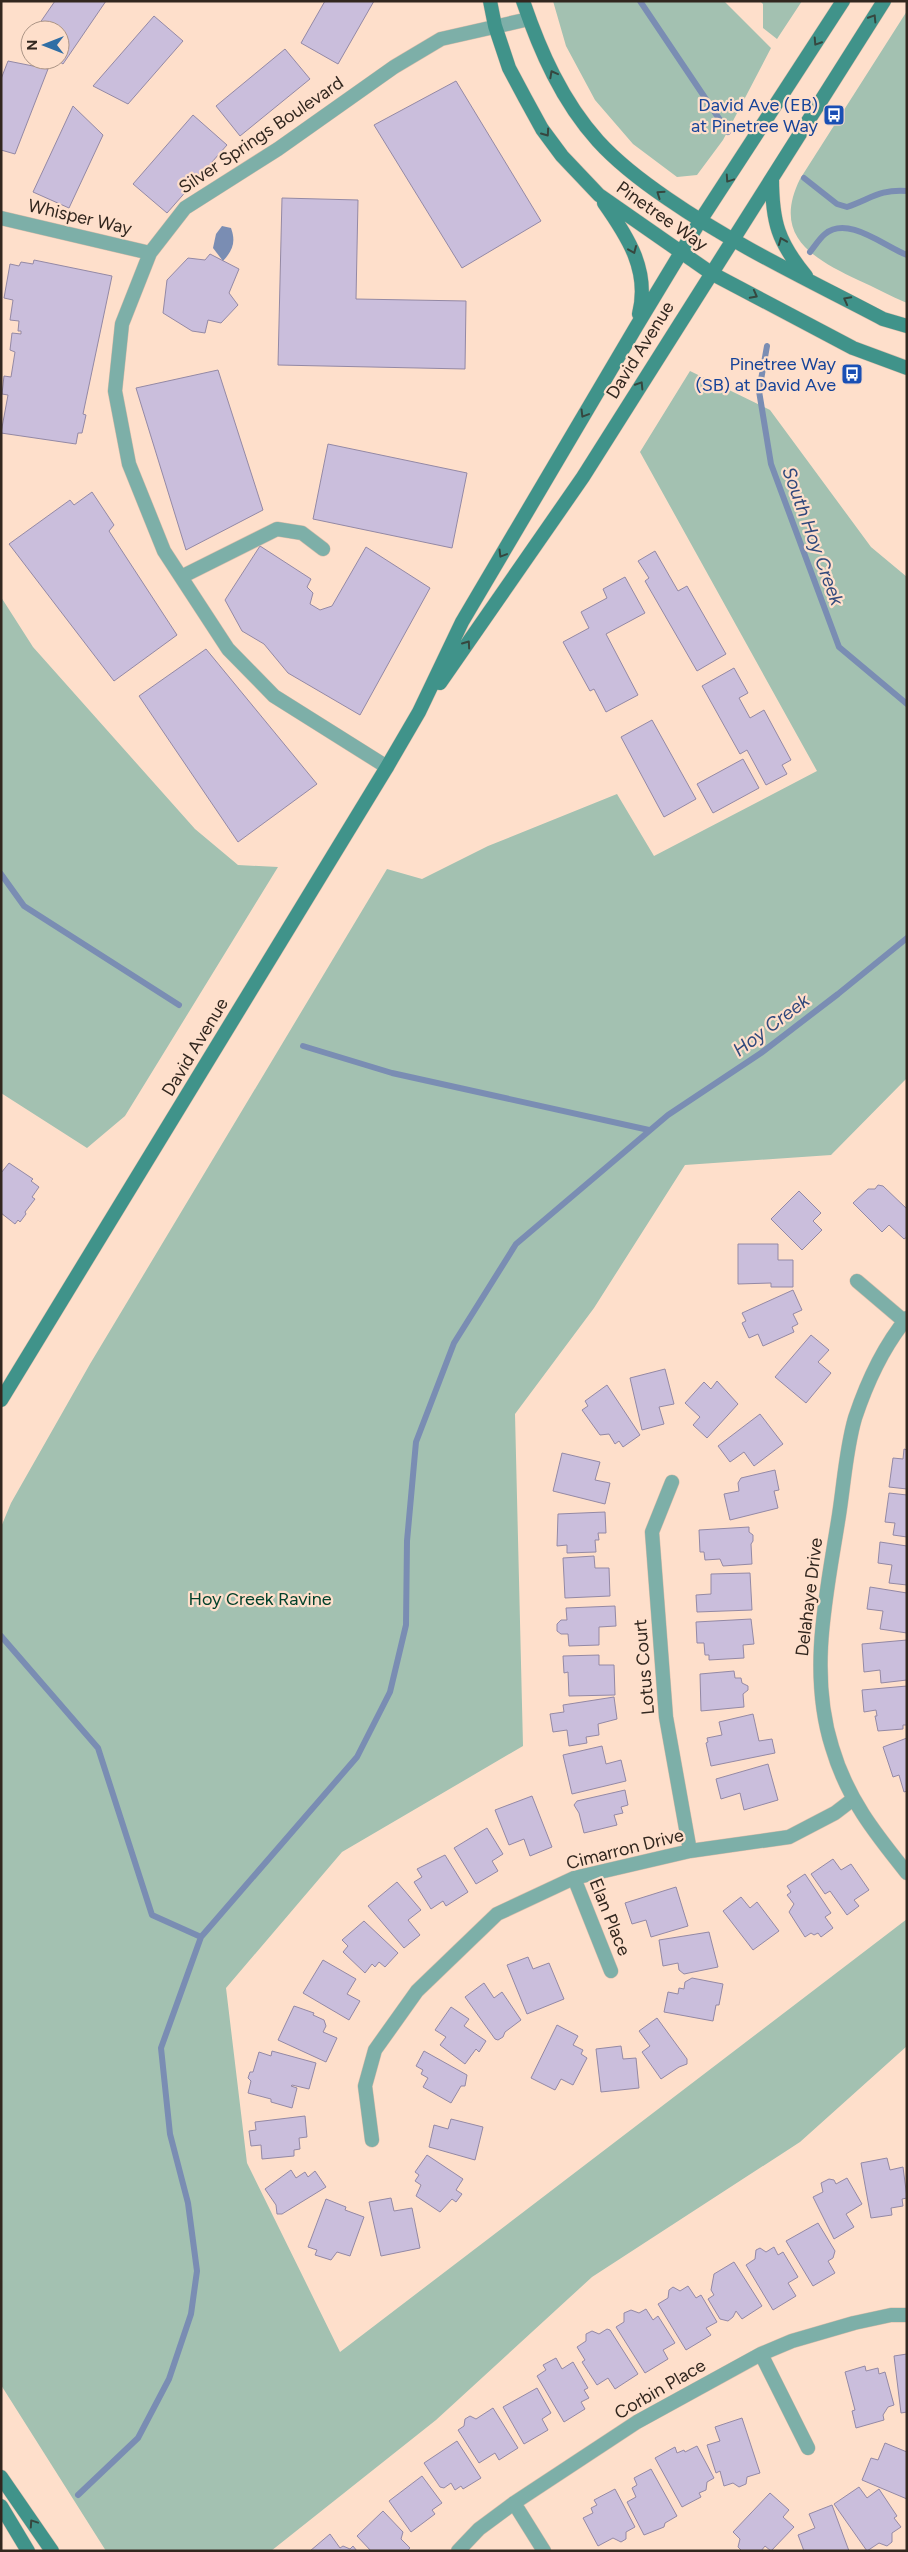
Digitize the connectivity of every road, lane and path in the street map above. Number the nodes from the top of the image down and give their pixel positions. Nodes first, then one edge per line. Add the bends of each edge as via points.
1 (490, 1) edge
2 (522, 1) edge
3 (843, 1) edge
4 (884, 1) edge
5 (529, 18) junction
6 (495, 26) junction
7 (772, 178) junction
8 (598, 195) junction
9 (1, 218) edge
10 (700, 221) junction
11 (732, 240) junction
12 (150, 253) junction
13 (680, 253) junction
14 (711, 272) junction
15 (810, 281) junction
16 (907, 326) edge
17 (636, 327) junction
18 (907, 368) edge
19 (323, 549) dead end
20 (181, 576) junction
21 (419, 712) junction
22 (387, 767) junction
23 (857, 1281) dead end
24 (906, 1319) edge
25 (1, 1400) edge
26 (672, 1482) dead end
27 (852, 1800) junction
28 (690, 1851) junction
29 (907, 1873) edge
30 (574, 1878) junction
31 (611, 1971) dead end
32 (372, 2140) dead end
33 (907, 2315) edge
34 (761, 2354) junction
35 (808, 2448) dead end
36 (1, 2477) edge
37 (514, 2503) junction
38 (1, 2506) edge
39 (28, 2551) edge
40 (52, 2551) edge
41 (458, 2551) edge
42 (544, 2551) edge

1 - 6 main road, Pinetree Way
2 - 5 main road, Pinetree Way
3 -> 10 main road, David Avenue
7 -> 4 main road, David Avenue
5 - 6 street, Silver Springs Boulevard
10 -> 5 main road, Pinetree Way via 647,184 598,141 566,98
6 -> 8 main road, Pinetree Way via 509,68 542,128 562,156
6 - 12 street, Silver Springs Boulevard via 441,39 394,67 278,149 185,208
7 - 11 main road, David Avenue
15 -> 7 main road via 786,251 780,237 772,206
8 - 13 main road, Pinetree Way
8 -> 17 main road via 626,233 641,271 643,299
9 - 12 street, Whisper Way
10 - 11 main road, Pinetree Way
10 - 13 main road, David Avenue
11 - 14 main road, David Avenue
11 - 15 main road, Pinetree Way
12 - 20 street, Silver Springs Boulevard via 122,324 115,391 129,464 164,551
13 - 14 main road, Pinetree Way
13 - 17 main road, David Avenue
14 -> 18 main road, Pinetree Way via 853,348
21 -> 14 main road, David Avenue via 583,477
16 -> 15 main road, Pinetree Way via 883,319
17 -> 21 main road, David Avenue via 462,622
19 - 20 street via 302,533 277,529
20 - 22 street, Silver Springs Boulevard via 228,649 274,696
21 - 22 main road, David Avenue
22 - 25 main road, David Avenue
23 - 24 street
24 - 27 street, Delahaye Drive via 878,1362 855,1419 822,1632 820,1686 824,1713
26 - 28 street, Lotus Court via 652,1532 666,1716
27 - 28 street, Cimarron Drive via 789,1837
27 - 29 street, Delahaye Drive
28 - 30 street, Cimarron Drive
30 - 31 street, Elan Place
30 - 32 street, Cimarron Drive via 497,1914 417,1992 374,2050 365,2086
33 - 34 street, Corbin Place via 854,2323 792,2341
34 - 35 street
34 - 37 street, Corbin Place via 637,2422
40 -> 36 main road
37 - 41 street, Corbin Place via 479,2529
37 - 42 street
38 - 39 main road

